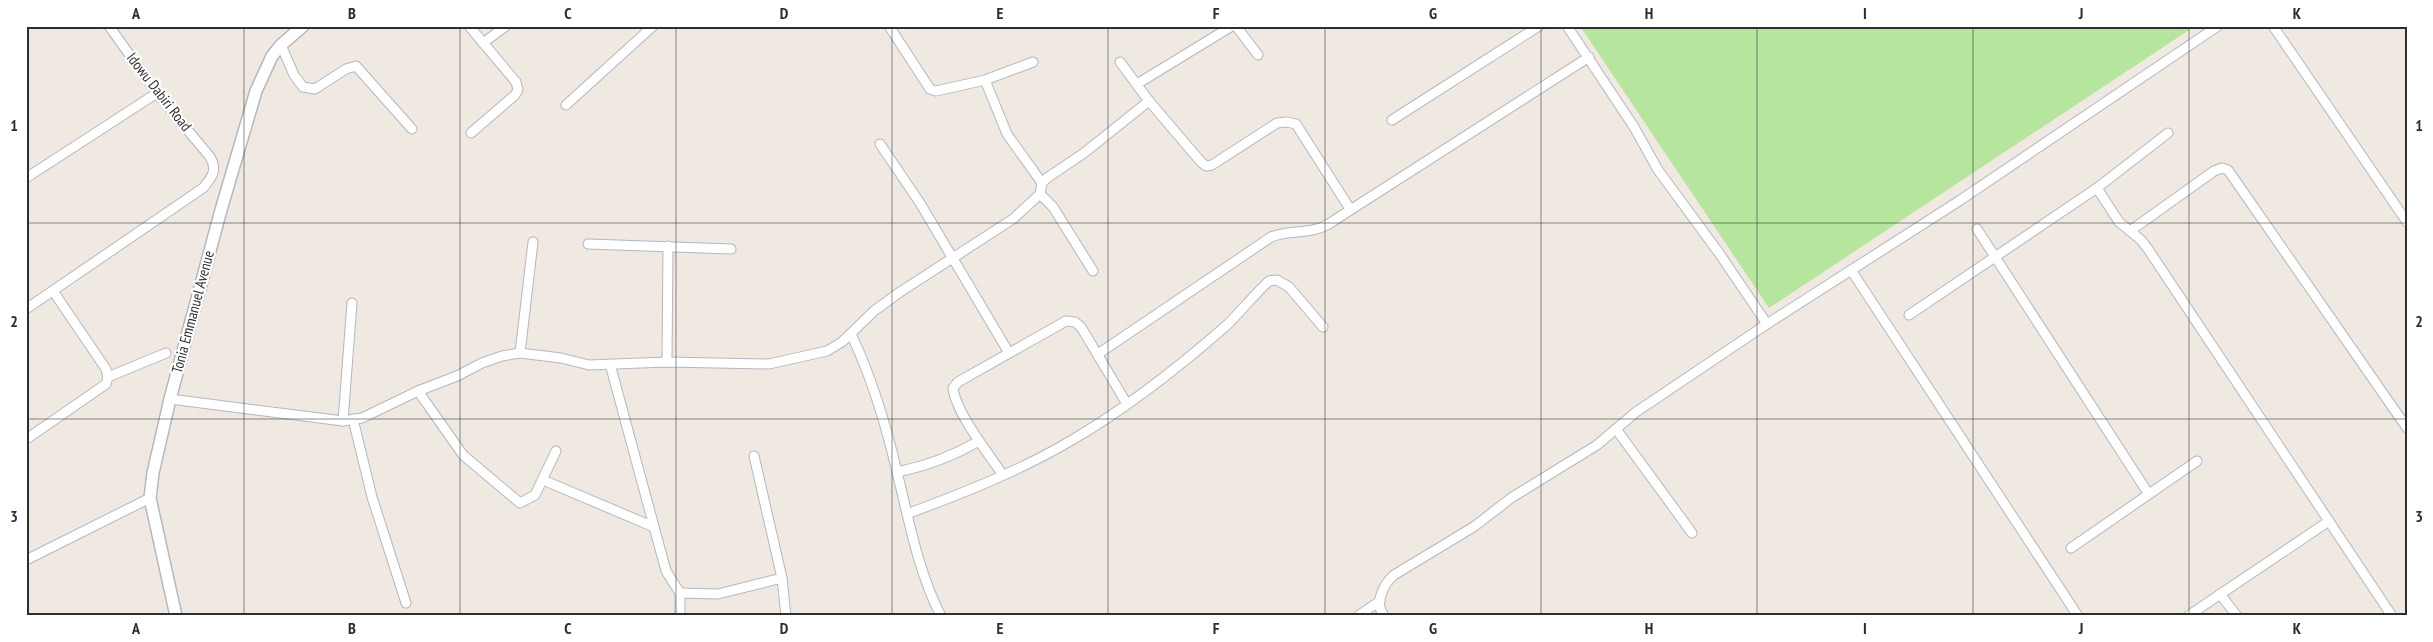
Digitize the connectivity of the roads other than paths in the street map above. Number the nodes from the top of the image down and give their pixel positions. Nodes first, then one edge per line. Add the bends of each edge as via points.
1 (109, 26) edge
2 (303, 26) edge
3 (469, 26) edge
4 (506, 26) edge
5 (654, 26) edge
6 (889, 26) edge
7 (1232, 26) edge
8 (1236, 26) edge
9 (1538, 26) edge
10 (1567, 26) edge
11 (2218, 26) edge
12 (2273, 26) edge
13 (483, 43) junction
14 (281, 45) junction
15 (1258, 55) dead end
16 (1589, 57) junction
17 (1033, 62) dead end
18 (1120, 62) dead end
19 (985, 80) junction
20 (1138, 84) junction
21 (157, 93) junction
22 (1149, 101) junction
23 (566, 105) dead end
24 (1392, 120) dead end
25 (412, 129) dead end
26 (471, 133) dead end
27 (2168, 133) dead end
28 (880, 144) dead end
29 (26, 178) edge
30 (1042, 183) junction
31 (2097, 188) junction
32 (1040, 194) junction
33 (1350, 209) junction
34 (2407, 222) edge
35 (1977, 229) dead end
36 (2130, 231) junction
37 (533, 242) dead end
38 (588, 244) dead end
39 (668, 246) junction
40 (731, 249) dead end
41 (1994, 256) junction
42 (953, 257) junction
43 (1851, 270) junction
44 (1093, 271) dead end
45 (53, 291) junction
46 (352, 304) dead end
47 (26, 310) edge
48 (1909, 315) dead end
49 (1766, 324) junction
50 (1323, 327) dead end
51 (851, 334) junction
52 (166, 353) dead end
53 (520, 353) junction
54 (1010, 353) junction
55 (1098, 354) junction
56 (667, 362) junction
57 (610, 364) junction
58 (108, 377) junction
59 (418, 391) junction
60 (170, 399) junction
61 (1127, 404) junction
62 (354, 420) junction
63 (343, 422) junction
64 (2407, 428) edge
65 (1616, 429) junction
66 (28, 438) dead end
67 (979, 440) junction
68 (556, 451) dead end
69 (754, 456) dead end
70 (2196, 461) dead end
71 (897, 472) junction
72 (1003, 475) junction
73 (544, 480) junction
74 (2148, 493) junction
75 (150, 498) junction
76 (907, 514) junction
77 (2329, 521) junction
78 (654, 527) junction
79 (1692, 533) dead end
80 (2071, 548) dead end
81 (26, 560) edge
82 (782, 578) junction
83 (680, 593) junction
84 (2220, 594) junction
85 (1380, 601) junction
86 (406, 603) dead end
87 (176, 616) edge
88 (680, 616) edge
89 (786, 616) edge
90 (940, 616) edge
91 (1358, 616) edge
92 (1384, 616) edge
93 (2078, 616) edge
94 (2188, 616) edge
95 (2237, 616) edge
96 (2392, 616) edge

1 - 21 street, Idowu Dabiri Road
2 - 14 street, Tonia Emmanuel Avenue
3 - 13 street
4 - 13 street
5 - 23 street
6 - 19 street via 930,89 936,91
7 - 20 street
8 - 15 street
9 - 24 street
10 - 16 street
11 - 43 street
12 - 34 street
13 - 26 street via 516,82 518,90
14 - 25 street via 303,87 316,89 356,66
14 - 60 street, Tonia Emmanuel Avenue via 272,56 256,91
16 - 33 street
16 - 49 street via 1658,170
17 - 19 street
18 - 20 street
19 - 30 street via 1007,134
20 - 22 street
21 - 29 street
21 - 45 street, Idowu Dabiri Road via 210,157 214,172 203,188
22 - 30 street
22 - 33 street via 1206,166 1277,123 1296,124
27 - 31 street
28 - 42 street
30 - 32 street
31 - 36 street via 2119,222
31 - 41 street
32 - 42 street via 1013,219
32 - 44 street via 1053,207
33 - 55 street via 1320,229 1271,237
35 - 41 street
36 - 64 street via 2214,170 2228,170
36 - 77 street via 2148,249
37 - 53 street
38 - 39 street
39 - 40 street
39 - 56 street
41 - 48 street
41 - 74 street
42 - 51 street via 874,311
42 - 54 street
43 - 49 street
43 - 93 street
45 - 47 street
45 - 58 street via 106,369
46 - 63 street
49 - 65 street
50 - 61 street via 1289,287 1277,280 1269,281 1228,323
51 - 56 street via 827,351 786,362
51 - 71 street via 885,423
52 - 58 street
53 - 57 street via 589,365
53 - 59 street via 482,363
54 - 55 street via 1066,321 1082,327
54 - 67 street via 958,382 954,388 954,397
55 - 61 street
56 - 57 street
57 - 78 street
58 - 66 street via 106,384
59 - 62 street
59 - 73 street via 463,455 520,503 535,494
60 - 63 street
60 - 75 street, Tonia Emmanuel Avenue
61 - 72 street via 1073,440
62 - 63 street
62 - 86 street via 372,497
65 - 79 street
65 - 85 street via 1597,445 1506,501 1475,526 1394,575 1386,583
67 - 71 street via 922,467
67 - 72 street
68 - 73 street
69 - 82 street
70 - 74 street
71 - 76 street
72 - 76 street
73 - 78 street
74 - 80 street
75 - 81 street
75 - 87 street, Tonia Emmanuel Avenue
76 - 90 street
77 - 84 street
77 - 96 street
78 - 83 street via 666,571
82 - 83 street via 718,594
82 - 89 street
83 - 88 street
84 - 94 street
84 - 95 street
85 - 91 street
85 - 92 street

